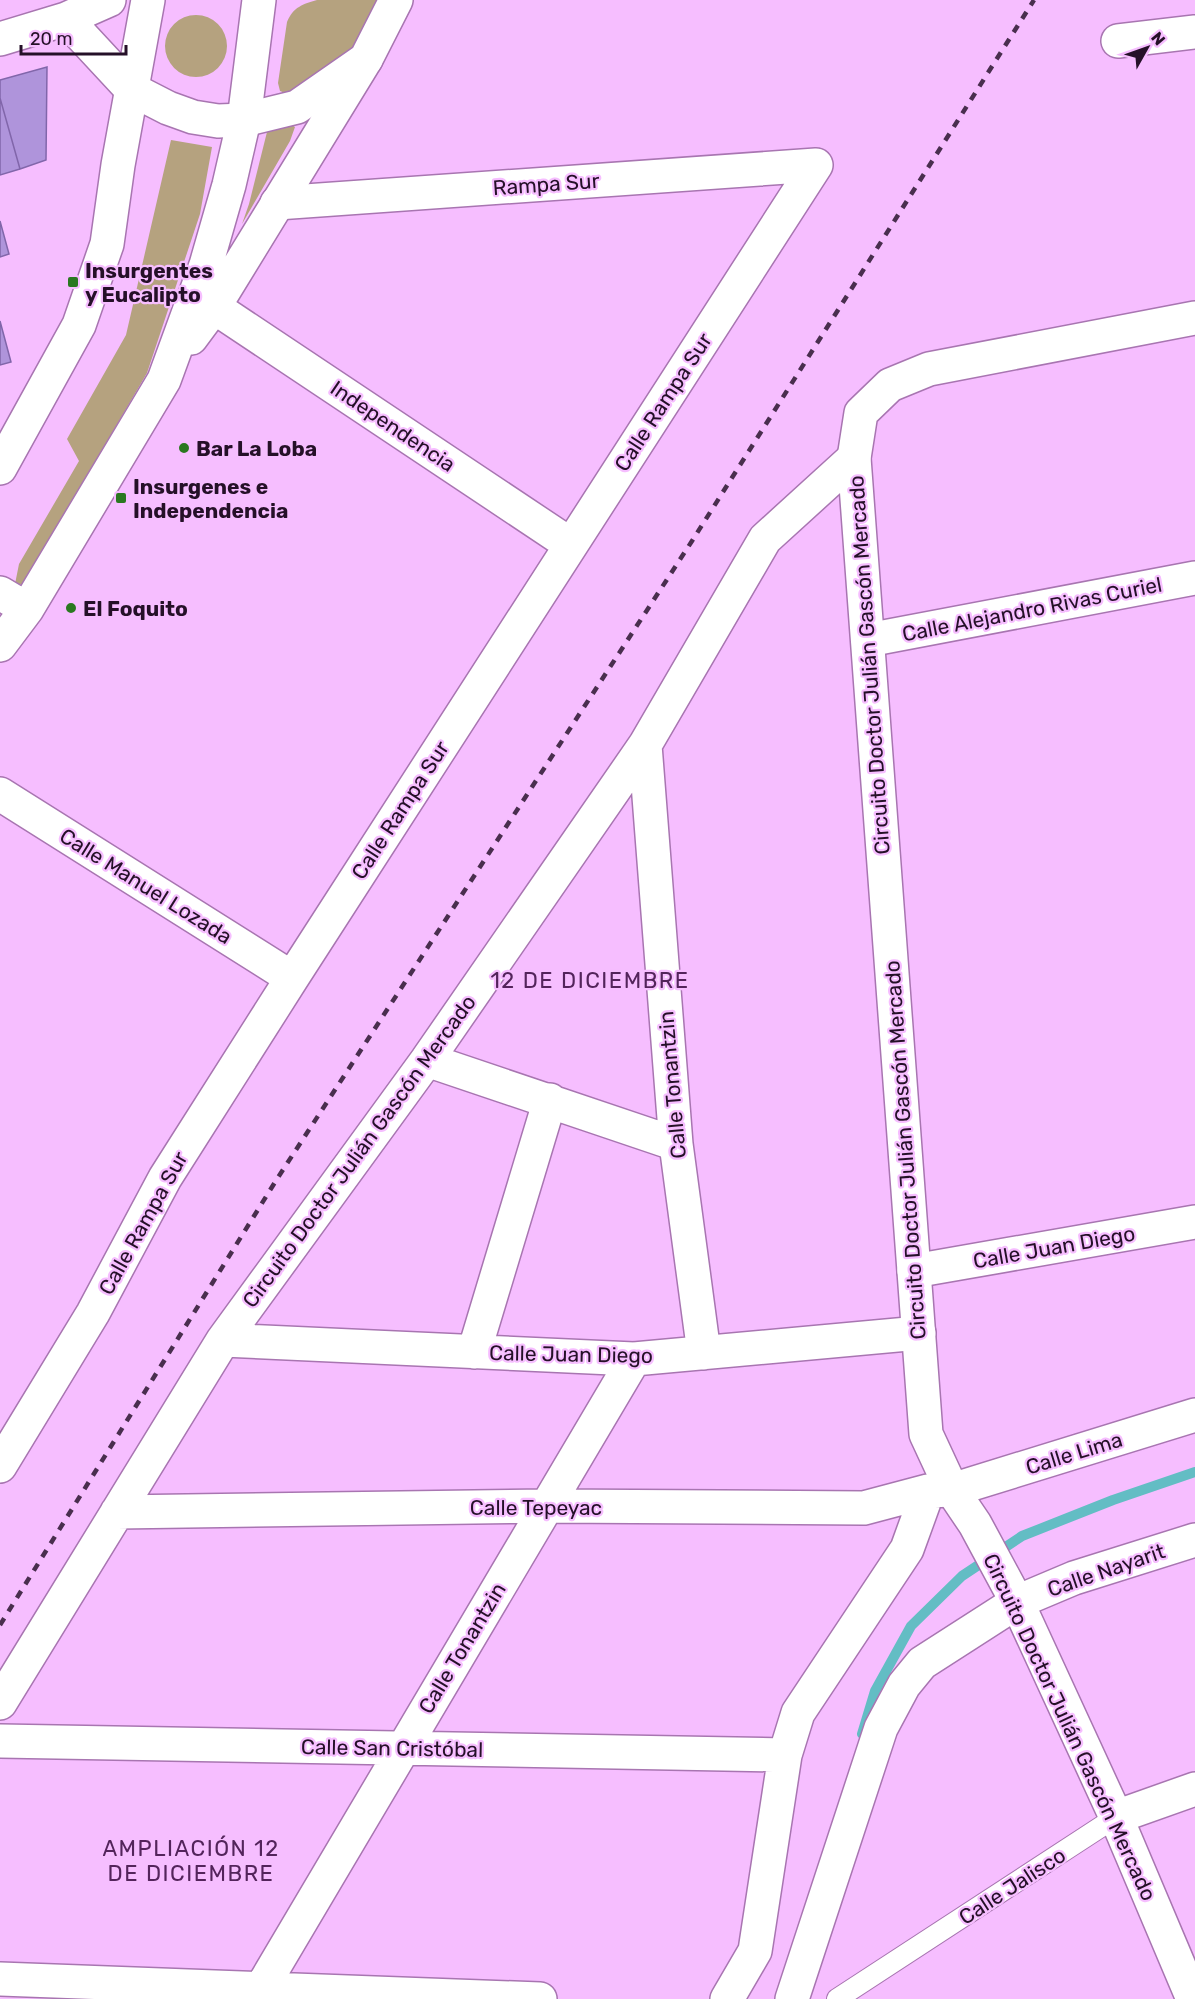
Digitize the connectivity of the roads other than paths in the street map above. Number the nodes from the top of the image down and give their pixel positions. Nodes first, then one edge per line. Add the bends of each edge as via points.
1 (109, 0) edge
2 (148, 0) edge
3 (259, 0) edge
4 (396, 0) edge
5 (66, 19) junction
6 (1195, 32) edge
7 (0, 39) edge
8 (1118, 41) dead end
9 (366, 59) junction
10 (131, 89) junction
11 (244, 120) junction
12 (816, 165) joint
13 (277, 203) junction
14 (214, 307) junction
15 (1195, 318) edge
16 (164, 380) junction
17 (854, 458) junction
18 (0, 468) edge
19 (571, 545) junction
20 (1195, 578) edge
21 (14, 601) edge
22 (868, 640) junction
23 (0, 645) edge
24 (645, 745) junction
25 (0, 794) edge
26 (291, 978) junction
27 (427, 1060) junction
28 (550, 1100) junction
29 (676, 1144) junction
30 (1195, 1222) edge
31 (914, 1271) junction
32 (919, 1333) junction
33 (223, 1340) junction
34 (474, 1352) junction
35 (704, 1353) junction
36 (633, 1359) junction
37 (1195, 1414) edge
38 (11, 1424) edge
39 (0, 1466) edge
40 (940, 1491) junction
41 (547, 1506) junction
42 (117, 1512) junction
43 (1195, 1540) edge
44 (1013, 1594) junction
45 (0, 1703) edge
46 (0, 1741) edge
47 (402, 1749) junction
48 (785, 1755) junction
49 (1195, 1790) edge
50 (1116, 1817) junction
51 (0, 1979) edge
52 (259, 1993) edge
53 (540, 1999) edge
54 (727, 1999) edge
55 (792, 1999) edge
56 (837, 1999) edge
57 (1193, 1999) edge

1 - 5 main road
2 - 10 main road
3 - 11 main road
4 - 9 main road
5 - 7 main road
5 - 10 main road
6 - 8 main road
9 - 11 main road via 297,107
9 - 13 main road
10 - 11 main road via 193,117
10 - 18 main road via 106,244 80,325
11 - 16 main road via 206,265
12 - 13 main road, Rampa Sur
12 - 19 main road, Calle Rampa Sur
13 - 14 main road
14 - 16 main road
14 - 19 main road, Independencia
15 - 17 main road via 929,369 890,385 861,413
16 - 21 main road
17 - 22 main road, Circuito Doctor Julián Gascón Mercado
17 - 24 main road, Circuito Doctor Julián Gascón Mercado via 765,539
19 - 26 main road, Calle Rampa Sur
20 - 22 main road, Calle Alejandro Rivas Curiel
21 - 23 main road
22 - 31 main road, Circuito Doctor Julián Gascón Mercado
24 - 27 main road, Circuito Doctor Julián Gascón Mercado
24 - 29 main road, Calle Tonantzin
25 - 26 main road, Calle Manuel Lozada
26 - 38 main road, Calle Rampa Sur via 165,1178 93,1313
27 - 28 main road
27 - 33 main road, Circuito Doctor Julián Gascón Mercado
28 - 29 main road
28 - 34 main road
29 - 35 main road, Calle Tonantzin
30 - 31 main road, Calle Juan Diego
31 - 32 main road, Circuito Doctor Julián Gascón Mercado
32 - 35 main road, Calle Juan Diego
32 - 40 main road, Circuito Doctor Julián Gascón Mercado via 926,1434
33 - 34 main road, Calle Juan Diego
33 - 42 main road, Circuito Doctor Julián Gascón Mercado
34 - 36 main road, Calle Juan Diego
35 - 36 main road, Calle Juan Diego
36 - 41 main road, Calle Tonantzin
37 - 40 main road, Calle Lima
38 - 39 main road, Calle Rampa Sur
40 - 41 main road, Calle Tepeyac via 864,1508
40 - 44 main road, Circuito Doctor Julián Gascón Mercado via 975,1524
40 - 48 main road via 907,1549 798,1713
41 - 42 main road, Calle Tepeyac
41 - 47 main road, Calle Tonantzin
42 - 45 main road, Circuito Doctor Julián Gascón Mercado
43 - 44 main road, Calle Nayarit
44 - 50 main road, Circuito Doctor Julián Gascón Mercado
44 - 55 main road, Calle Nayarit via 922,1663 904,1685 881,1728
46 - 47 main road, Calle San Cristóbal
47 - 48 main road, Calle San Cristóbal
47 - 52 main road, Calle Tonantzin
48 - 54 main road via 754,1952
49 - 50 main road, Calle Jalisco
50 - 56 lane, Calle Jalisco
50 - 57 main road, Circuito Doctor Julián Gascón Mercado
51 - 52 main road
52 - 53 main road

